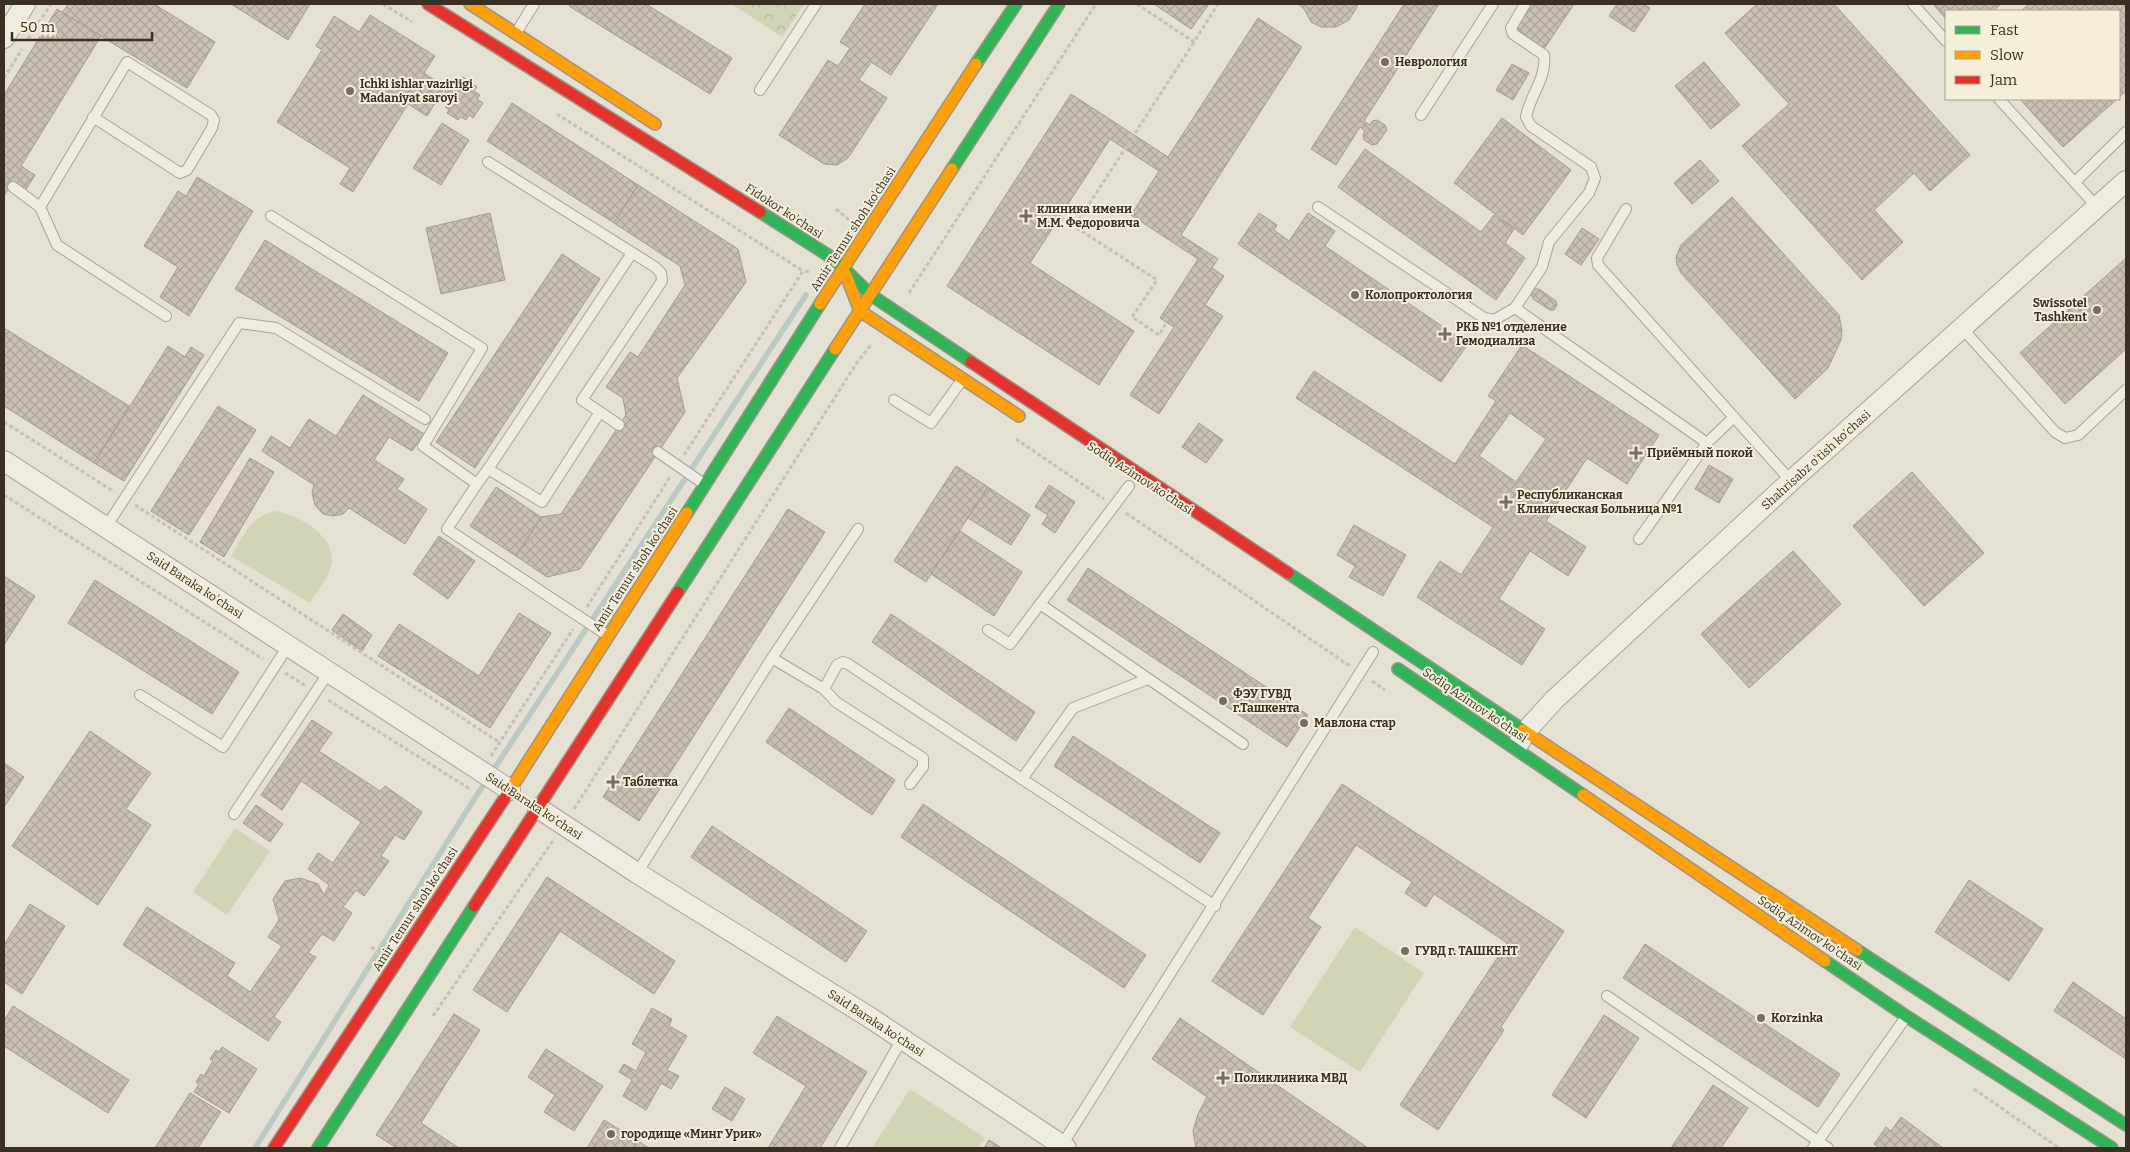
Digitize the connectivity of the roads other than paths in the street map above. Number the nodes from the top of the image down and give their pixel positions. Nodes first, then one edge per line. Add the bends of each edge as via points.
1 (25, 4) edge
2 (428, 4) edge
3 (470, 4) edge
4 (534, 4) edge
5 (816, 4) edge
6 (1016, 4) edge
7 (1059, 4) edge
8 (1493, 4) edge
9 (1525, 4) edge
10 (1913, 4) edge
11 (516, 34) junction
12 (4, 38) edge
13 (1945, 40) edge
14 (760, 90) dead end
15 (2000, 100) edge
16 (1422, 115) dead end
17 (93, 117) junction
18 (666, 131) dead end
19 (2126, 132) edge
20 (488, 162) dead end
21 (2126, 180) edge
22 (2075, 182) junction
23 (13, 187) dead end
24 (40, 207) junction
25 (1318, 207) dead end
26 (2097, 207) junction
27 (1626, 210) dead end
28 (271, 216) dead end
29 (842, 247) dead end
30 (632, 253) junction
31 (852, 254) junction
32 (843, 269) junction
33 (871, 295) junction
34 (1515, 308) junction
35 (860, 311) junction
36 (166, 316) dead end
37 (1962, 328) junction
38 (962, 380) junction
39 (2126, 390) edge
40 (894, 400) dead end
41 (600, 412) junction
42 (1734, 417) junction
43 (425, 419) dead end
44 (1029, 422) dead end
45 (619, 425) dead end
46 (1707, 443) junction
47 (658, 452) dead end
48 (4, 461) edge
49 (488, 469) junction
50 (1791, 482) junction
51 (477, 484) junction
52 (705, 484) junction
53 (1129, 486) dead end
54 (106, 527) junction
55 (858, 529) dead end
56 (1640, 539) dead end
57 (1040, 604) junction
58 (988, 630) dead end
59 (608, 636) junction
60 (1383, 636) junction
61 (288, 646) junction
62 (1377, 655) junction
63 (772, 658) junction
64 (329, 672) junction
65 (1148, 678) junction
66 (824, 690) junction
67 (140, 695) dead end
68 (1526, 731) junction
69 (1242, 744) dead end
70 (1515, 748) junction
71 (1022, 779) junction
72 (910, 784) dead end
73 (513, 792) junction
74 (534, 806) junction
75 (234, 814) dead end
76 (637, 873) junction
77 (1215, 906) junction
78 (1607, 996) dead end
79 (1906, 1016) junction
80 (902, 1039) junction
81 (2126, 1125) edge
82 (1816, 1145) edge
83 (1064, 1147) edge
84 (274, 1148) edge
85 (318, 1148) edge
86 (840, 1148) edge
87 (1828, 1148) edge
88 (2112, 1148) edge

1 - 12 street
2 - 32 main road, Fidokor ko'chasi via 792,232
3 - 11 main road
4 - 11 lane
5 - 14 lane
6 - 31 main road, Amir Temur shoh ko'chasi
7 - 33 main road
8 - 16 lane
9 - 34 lane via 1511,28 1513,34 1544,55 1546,65 1526,117 1531,126 1591,167 1595,178 1589,193 1550,242 1542,267
10 - 13 lane
11 - 18 main road
15 - 22 lane
17 - 17 lane via 180,173 187,170 214,120 127,62
17 - 24 lane
19 - 22 lane
20 - 30 lane
21 - 26 street, Shahrisabz o'tish ko'chasi
22 - 26 lane
23 - 24 lane
24 - 36 lane via 57,245
25 - 34 lane via 1484,318 1494,320
26 - 37 street, Shahrisabz o'tish ko'chasi
27 - 42 lane via 1597,258 1598,266
28 - 51 lane via 482,348 423,446
29 - 31 main road
30 - 41 lane via 655,267 661,273 662,282 582,400
30 - 49 lane
31 - 32 main road, Amir Temur shoh ko'chasi
31 - 33 main road
32 - 33 main road, Fidokor ko'chasi
32 - 35 main road
32 - 52 main road, Amir Temur shoh ko'chasi
33 - 35 main road
33 - 60 main road, Sodiq Azimov ko'chasi
34 - 46 lane
35 - 38 main road
35 - 74 main road
37 - 39 lane via 2055,432 2065,438 2078,434
37 - 50 street, Shahrisabz o'tish ko'chasi
38 - 40 lane via 931,423
38 - 44 main road
41 - 45 lane
41 - 49 lane via 542,502
42 - 46 lane
42 - 50 lane
43 - 54 lane via 276,328 238,323
46 - 56 lane
47 - 52 lane
48 - 54 street, Said Baraka ko'chasi
49 - 51 lane
50 - 68 street, Shahrisabz o'tish ko'chasi via 1554,700
51 - 59 lane via 447,529
52 - 59 main road, Amir Temur shoh ko'chasi
53 - 57 lane
54 - 61 street, Said Baraka ko'chasi
55 - 63 lane
57 - 58 lane via 1010,644
57 - 65 lane
59 - 73 main road, Amir Temur shoh ko'chasi
60 - 62 main road
60 - 68 main road, Sodiq Azimov ko'chasi
61 - 64 street, Said Baraka ko'chasi
61 - 67 lane via 223,747
62 - 70 main road, Sodiq Azimov ko'chasi
62 - 77 lane
63 - 66 lane
63 - 76 lane
64 - 73 street, Said Baraka ko'chasi
64 - 75 lane
65 - 69 lane
65 - 71 lane via 1073,708
66 - 71 lane via 837,666 842,662 848,664
66 - 72 lane via 836,702 923,758 923,767
68 - 70 street, Shahrisabz o'tish ko'chasi
68 - 81 main road, Sodiq Azimov ko'chasi
70 - 79 main road, Sodiq Azimov ko'chasi
71 - 77 lane
73 - 84 main road, Amir Temur shoh ko'chasi via 288,1135
74 - 76 street, Said Baraka ko'chasi
74 - 85 main road
76 - 80 street, Said Baraka ko'chasi
77 - 83 lane
78 - 82 lane
79 - 82 lane
79 - 88 main road, Sodiq Azimov ko'chasi
80 - 83 street, Said Baraka ko'chasi
80 - 86 lane
82 - 87 lane

